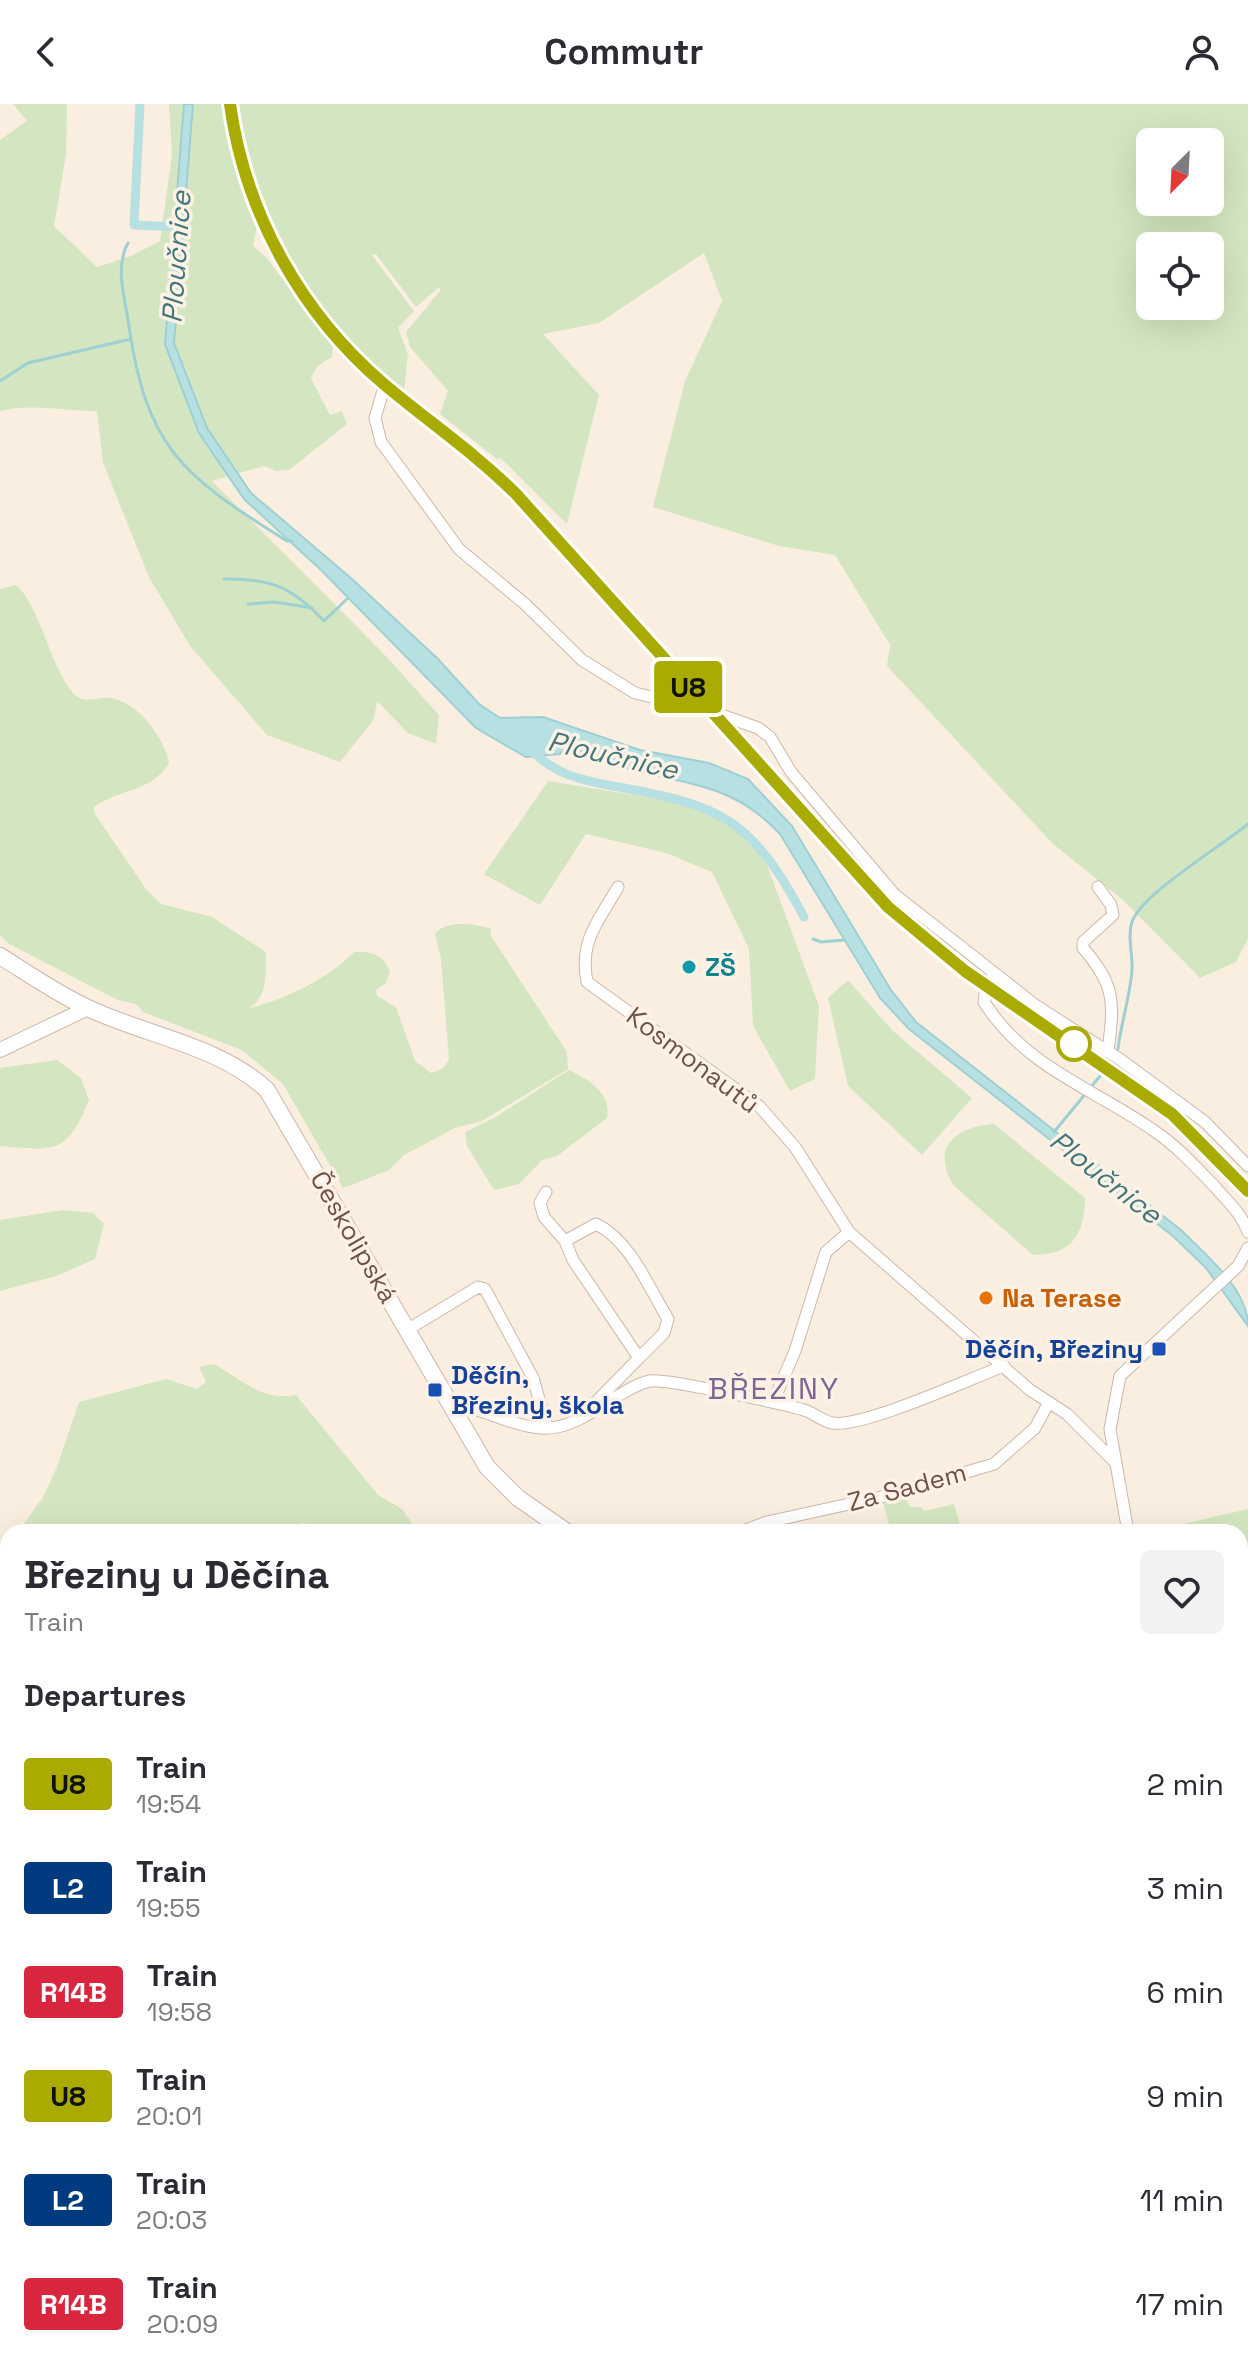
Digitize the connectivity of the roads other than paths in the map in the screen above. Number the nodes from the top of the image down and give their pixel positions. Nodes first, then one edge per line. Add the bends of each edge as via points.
1 (385, 384) dead end
2 (618, 887) dead end
3 (1098, 887) dead end
4 (0, 956) edge
5 (995, 975) junction
6 (88, 1008) junction
7 (0, 1050) edge
8 (1108, 1052) junction
9 (1248, 1166) edge
10 (546, 1192) dead end
11 (849, 1232) junction
12 (1248, 1232) edge
13 (565, 1241) junction
14 (1248, 1248) edge
15 (407, 1330) junction
16 (640, 1357) junction
17 (1004, 1366) junction
18 (773, 1402) junction
19 (1049, 1402) junction
20 (452, 1405) junction
21 (578, 1420) junction
22 (547, 1427) junction
23 (1110, 1429) junction
24 (1090, 1437) junction
25 (1114, 1461) junction
26 (555, 1524) edge
27 (762, 1524) edge
28 (1126, 1524) edge

1 - 5 street via 375,418 381,442 459,549 582,660 615,682 635,693 758,728 770,737 791,772 876,876
2 - 11 street, Kosmonautů via 587,940 587,982 759,1106 795,1147
3 - 8 street via 1113,915 1083,942 1083,948 1107,979 1112,1024
4 - 6 main road, Českolipská
5 - 8 street
5 - 12 street via 984,994 994,1018 1087,1093 1178,1149 1238,1213
6 - 7 street
6 - 15 main road, Českolipská via 226,1060 267,1090
8 - 9 street via 1205,1122
10 - 13 street via 540,1203 544,1217
11 - 17 street, Kosmonautů
11 - 18 street via 826,1252
13 - 16 street
13 - 16 street via 596,1224 608,1229 627,1252 668,1319 664,1333
14 - 23 street via 1238,1266 1127,1366 1118,1382
15 - 20 main road, Českolipská
15 - 22 street via 453,1300 478,1287 485,1289 533,1378
16 - 21 street
17 - 18 street via 833,1424
17 - 19 street, Kosmonautů
18 - 21 street via 650,1381
19 - 24 street, Kosmonautů
19 - 27 street, Za Sadem via 1035,1428 994,1464
20 - 22 street
20 - 26 main road, Českolipská via 487,1467
21 - 22 street
23 - 24 street
23 - 25 street
24 - 25 street, Kosmonautů
25 - 28 street

